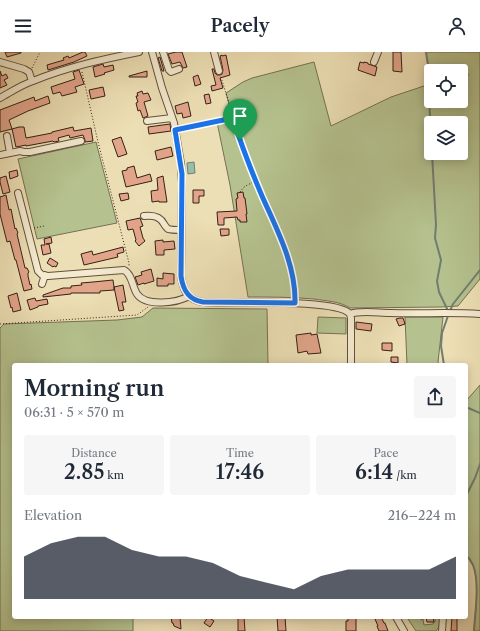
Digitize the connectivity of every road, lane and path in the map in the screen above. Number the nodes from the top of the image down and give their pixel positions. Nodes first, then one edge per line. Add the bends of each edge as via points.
1 (40, 52) edge
2 (140, 52) edge
3 (152, 52) edge
4 (163, 52) edge
5 (214, 52) edge
6 (378, 52) edge
7 (0, 62) edge
8 (374, 62) dead end
9 (81, 65) junction
10 (179, 69) dead end
11 (219, 71) joint
12 (29, 72) junction
13 (32, 81) junction
14 (0, 98) edge
15 (172, 118) junction
16 (233, 118) junction
17 (147, 121) dead end
18 (175, 130) junction
19 (6, 136) dead end
20 (81, 141) dead end
21 (10, 153) junction
22 (0, 155) edge
23 (256, 181) junction
24 (240, 192) dead end
25 (17, 196) dead end
26 (144, 216) dead end
27 (44, 226) dead end
28 (27, 229) junction
29 (181, 230) junction
30 (126, 271) junction
31 (45, 276) junction
32 (42, 284) dead end
33 (189, 296) junction
34 (154, 302) junction
35 (295, 303) junction
36 (350, 314) junction
37 (480, 314) edge
38 (0, 324) edge
39 (351, 363) edge
40 (397, 619) edge
41 (443, 619) edge
42 (404, 631) edge
43 (442, 631) edge

1 - 12 path
2 - 9 street
3 - 15 street
4 - 10 street via 169,70 171,72
5 - 11 street
6 - 8 street
7 - 12 street via 21,67
9 - 13 street
9 - 30 path via 129,263
11 - 16 path
12 - 13 street
13 - 14 street
15 - 17 street
15 - 18 street
16 - 18 path
16 - 23 path
18 - 29 street via 182,174
19 - 21 street
20 - 21 street via 30,152 20,150
21 - 22 street
23 - 24 path
23 - 35 path via 288,257
25 - 28 street
26 - 29 street via 160,218 167,231
27 - 28 path
28 - 31 street via 38,271
29 - 33 street via 182,282
30 - 31 street
30 - 34 street via 138,296
31 - 32 street
33 - 34 street via 176,302
33 - 35 street via 203,302
34 - 38 path via 137,315
35 - 36 street via 322,305 346,310
36 - 37 street
36 - 39 street
40 - 42 street
41 - 43 street

